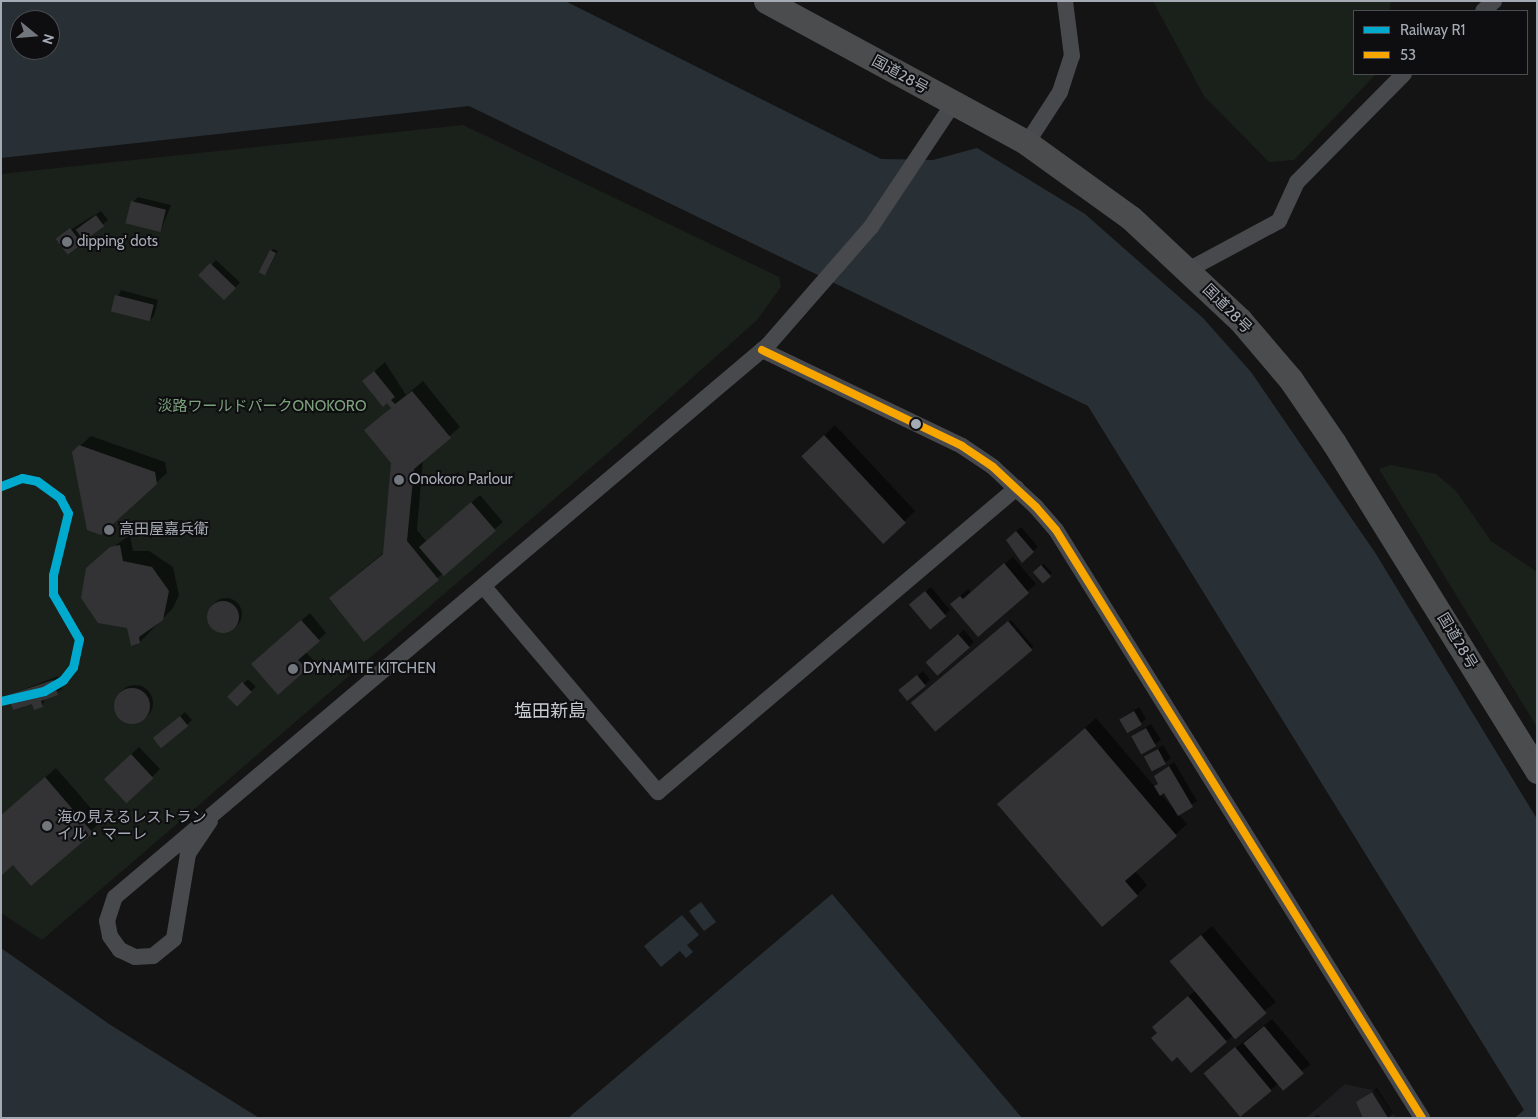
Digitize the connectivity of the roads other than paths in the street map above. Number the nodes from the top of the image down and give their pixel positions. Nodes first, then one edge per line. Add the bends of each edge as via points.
1 (766, 1) edge
2 (1065, 1) edge
3 (1494, 1) edge
4 (1484, 10) edge
5 (1403, 75) edge
6 (953, 104) junction
7 (1027, 143) junction
8 (1188, 270) junction
9 (762, 350) junction
10 (1017, 488) junction
11 (484, 587) junction
12 (1537, 771) edge
13 (210, 821) junction
14 (1422, 1118) edge

1 - 6 highway, 国道28号
2 - 7 street via 1072,56 1060,92
3 - 4 street
5 - 8 street via 1297,182 1279,221
6 - 7 highway, 国道28号
6 - 9 street via 871,227
7 - 8 highway, 国道28号 via 1131,218
8 - 12 highway, 国道28号 via 1240,320 1291,380 1392,533
9 - 10 street via 962,446
9 - 11 street
10 - 11 street via 658,792
10 - 14 street via 1056,530
11 - 13 street
13 - 13 street via 188,854 174,939 152,956 135,957 120,950 108,928 115,897

